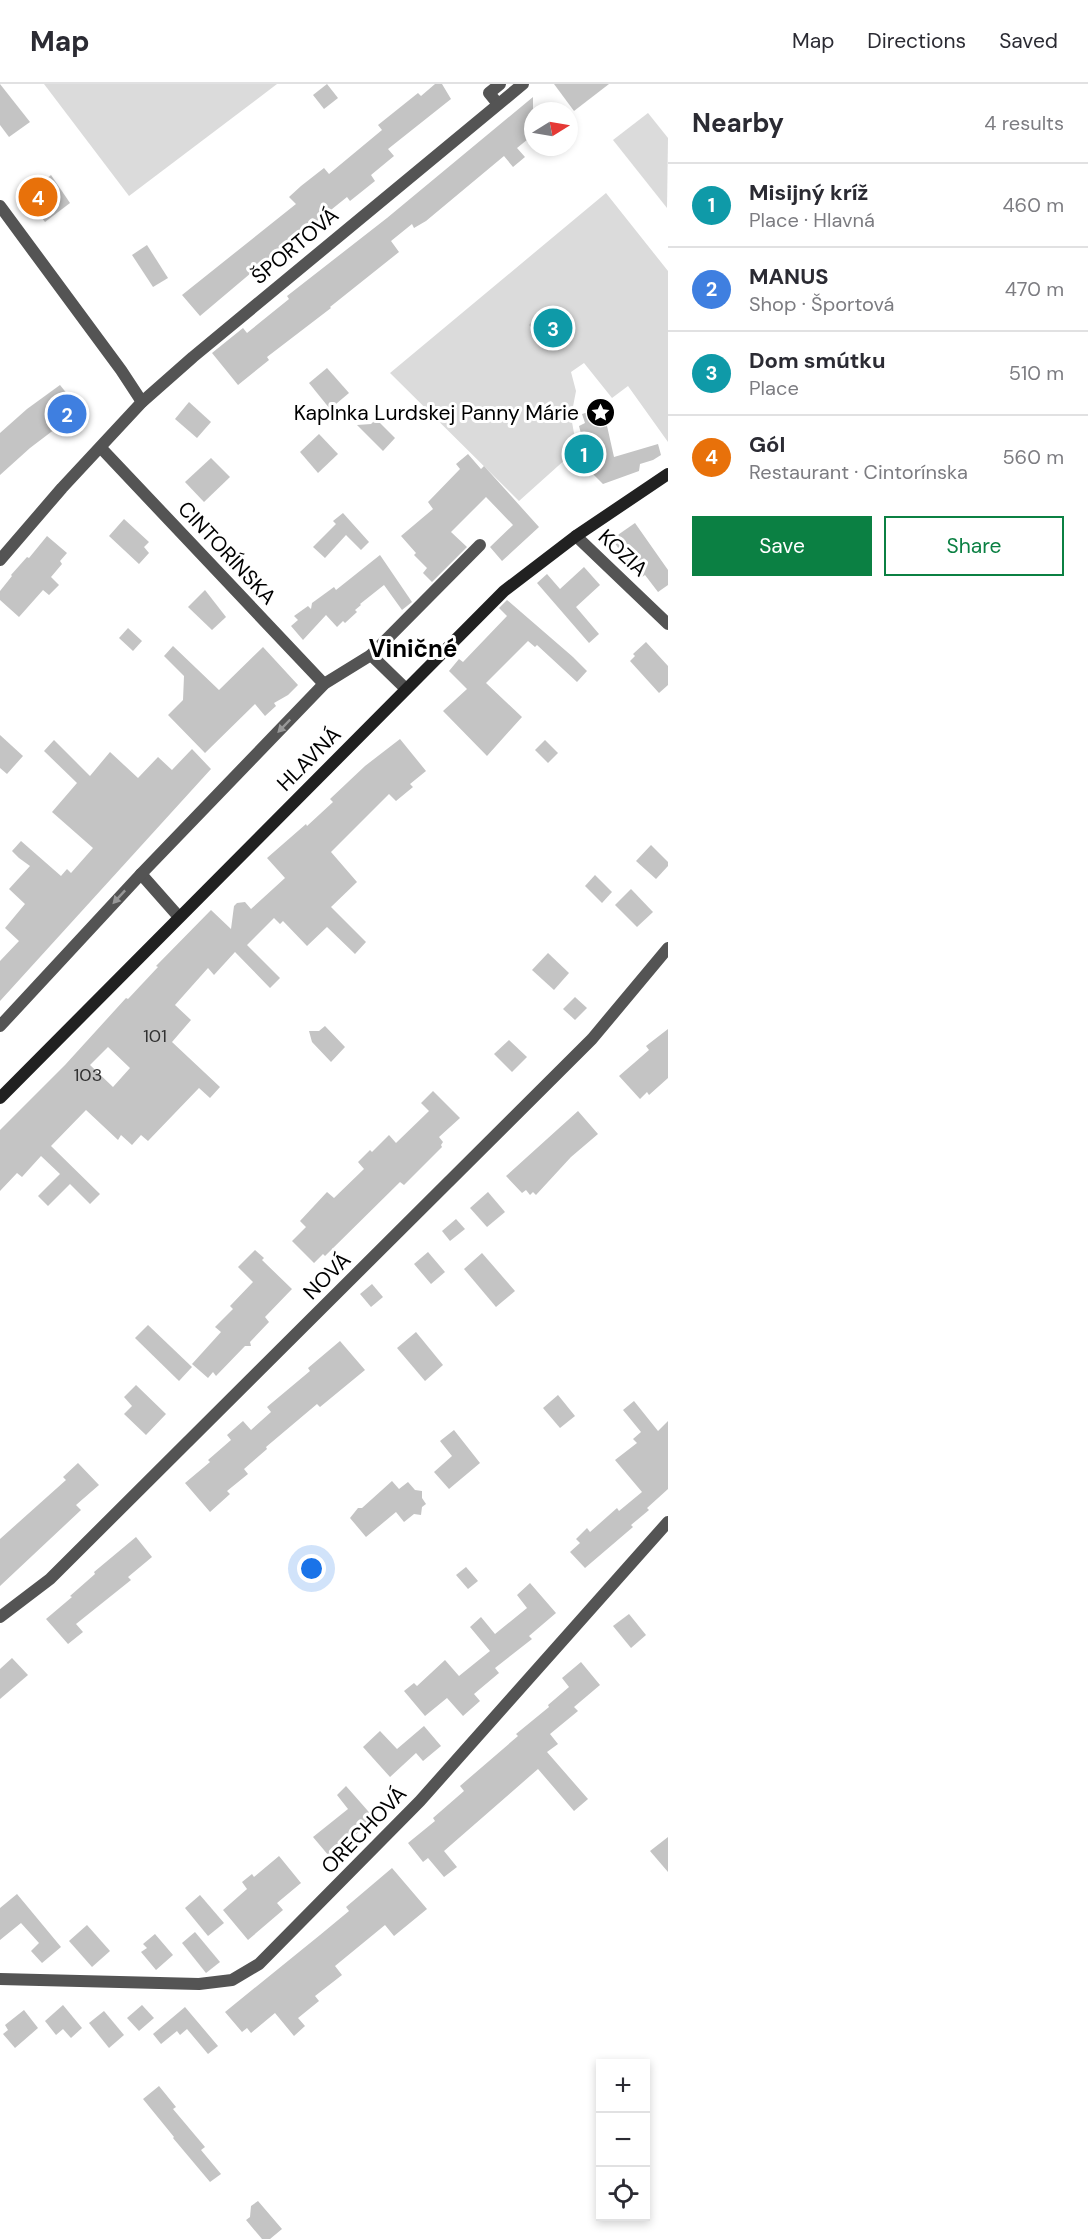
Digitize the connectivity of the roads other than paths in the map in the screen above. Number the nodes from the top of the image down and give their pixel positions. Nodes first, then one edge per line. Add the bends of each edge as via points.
1 (500, 84) edge
2 (523, 84) edge
3 (498, 104) junction
4 (0, 206) edge
5 (142, 402) junction
6 (101, 448) junction
7 (668, 474) edge
8 (576, 536) junction
9 (480, 545) dead end
10 (0, 560) edge
11 (668, 624) edge
12 (371, 655) junction
13 (324, 684) junction
14 (405, 689) junction
15 (141, 874) junction
16 (179, 917) junction
17 (668, 948) edge
18 (0, 1026) edge
19 (0, 1098) edge
20 (668, 1522) edge
21 (0, 1617) edge
22 (0, 1979) edge

1 - 3 street via 489,93
2 - 3 street, ŠPORTOVÁ
3 - 5 street, ŠPORTOVÁ
4 - 5 street
5 - 6 street, ŠPORTOVÁ
6 - 10 street, ŠPORTOVÁ
6 - 13 street, CINTORÍNSKA
7 - 8 main road, HLAVNÁ
8 - 11 street, KOZIA
8 - 14 main road, HLAVNÁ via 504,591
9 - 12 street
12 - 13 street
12 - 14 street
13 -> 15 street
14 - 16 main road, HLAVNÁ
15 - 16 street
15 -> 18 street
16 - 19 main road, HLAVNÁ
17 - 21 street, NOVÁ via 592,1039 51,1579
20 - 22 street, ORECHOVÁ via 420,1801 259,1964 232,1980 199,1984

